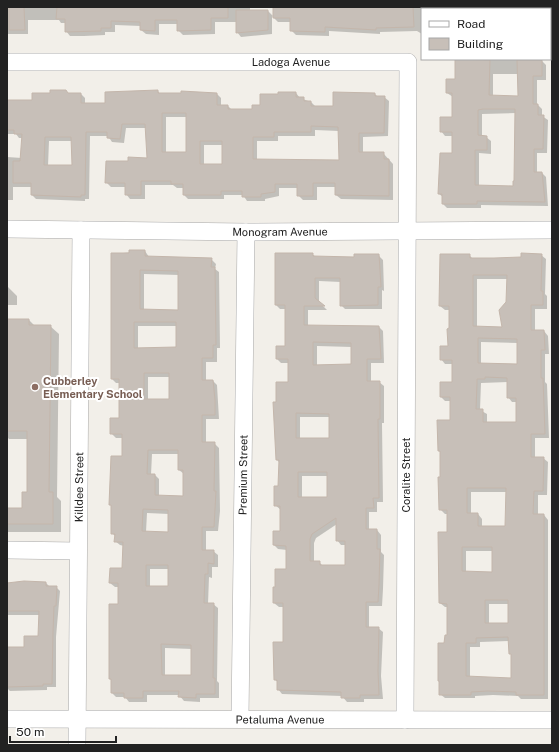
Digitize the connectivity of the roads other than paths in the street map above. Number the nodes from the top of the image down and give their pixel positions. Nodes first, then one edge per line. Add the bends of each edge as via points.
1 (7, 62) edge
2 (7, 229) edge
3 (81, 230) junction
4 (407, 230) junction
5 (552, 230) edge
6 (246, 232) junction
7 (7, 550) edge
8 (78, 551) junction
9 (7, 719) edge
10 (76, 719) junction
11 (240, 719) junction
12 (405, 720) junction
13 (552, 720) edge
14 (77, 745) edge

1 - 4 street, Ladoga Avenue via 408,62
2 - 3 street, Monogram Avenue
3 - 6 street, Monogram Avenue
3 - 8 street, Killdee Street
4 - 5 street, Monogram Avenue
4 - 6 street, Monogram Avenue
4 - 12 street, Coralite Street
6 - 11 street, Premium Street
7 - 8 street
8 - 10 street, Killdee Street
9 - 10 street, Petaluma Avenue
10 - 11 street, Petaluma Avenue
10 - 14 street, Killdee Street
11 - 12 street, Petaluma Avenue
12 - 13 street, Petaluma Avenue

